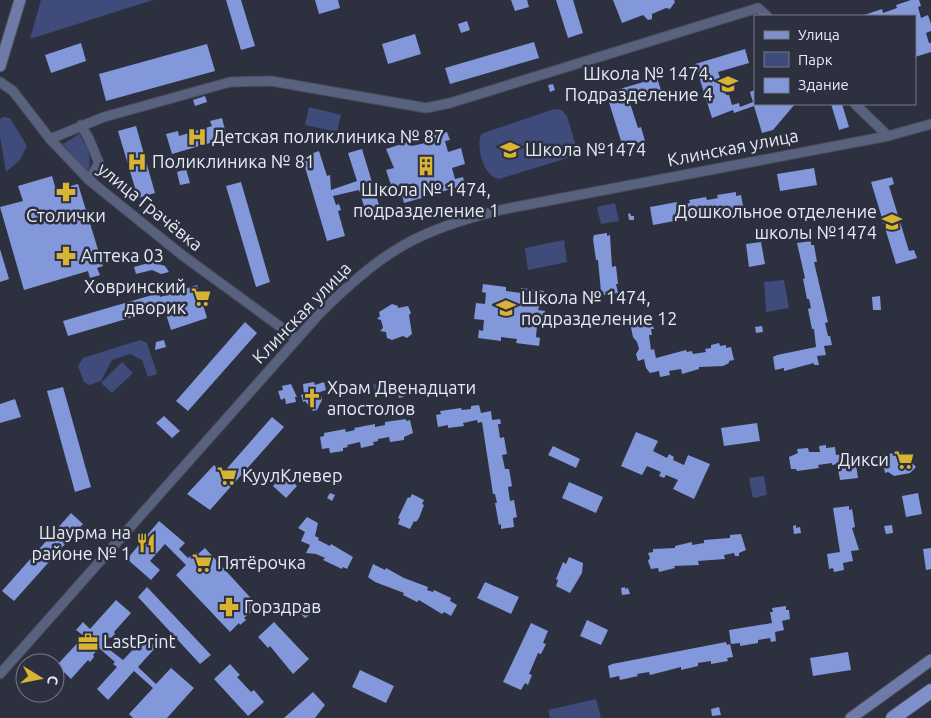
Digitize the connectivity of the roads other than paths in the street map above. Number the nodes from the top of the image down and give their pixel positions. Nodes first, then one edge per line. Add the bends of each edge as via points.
1 (20, 0) edge
2 (766, 15) edge
3 (0, 66) edge
4 (0, 82) edge
5 (856, 105) edge
6 (931, 124) edge
7 (81, 125) junction
8 (888, 136) junction
9 (50, 140) junction
10 (89, 180) junction
11 (297, 339) junction
12 (931, 660) edge
13 (0, 674) edge
14 (930, 692) edge
15 (851, 718) edge
16 (894, 718) edge

1 - 3 street
2 - 7 street via 758,8 426,108 271,81 246,80
4 - 9 street, улица Грачёвка via 13,91
5 - 8 street
6 - 8 street, Клинская улица
7 - 9 street
7 - 10 street via 99,163
8 - 11 street, Клинская улица via 458,220 415,238 381,258 348,285
9 - 10 street, улица Грачёвка
10 - 11 street, улица Грачёвка via 182,255
11 - 13 street, Клинская улица
12 - 15 street
14 - 16 main road

